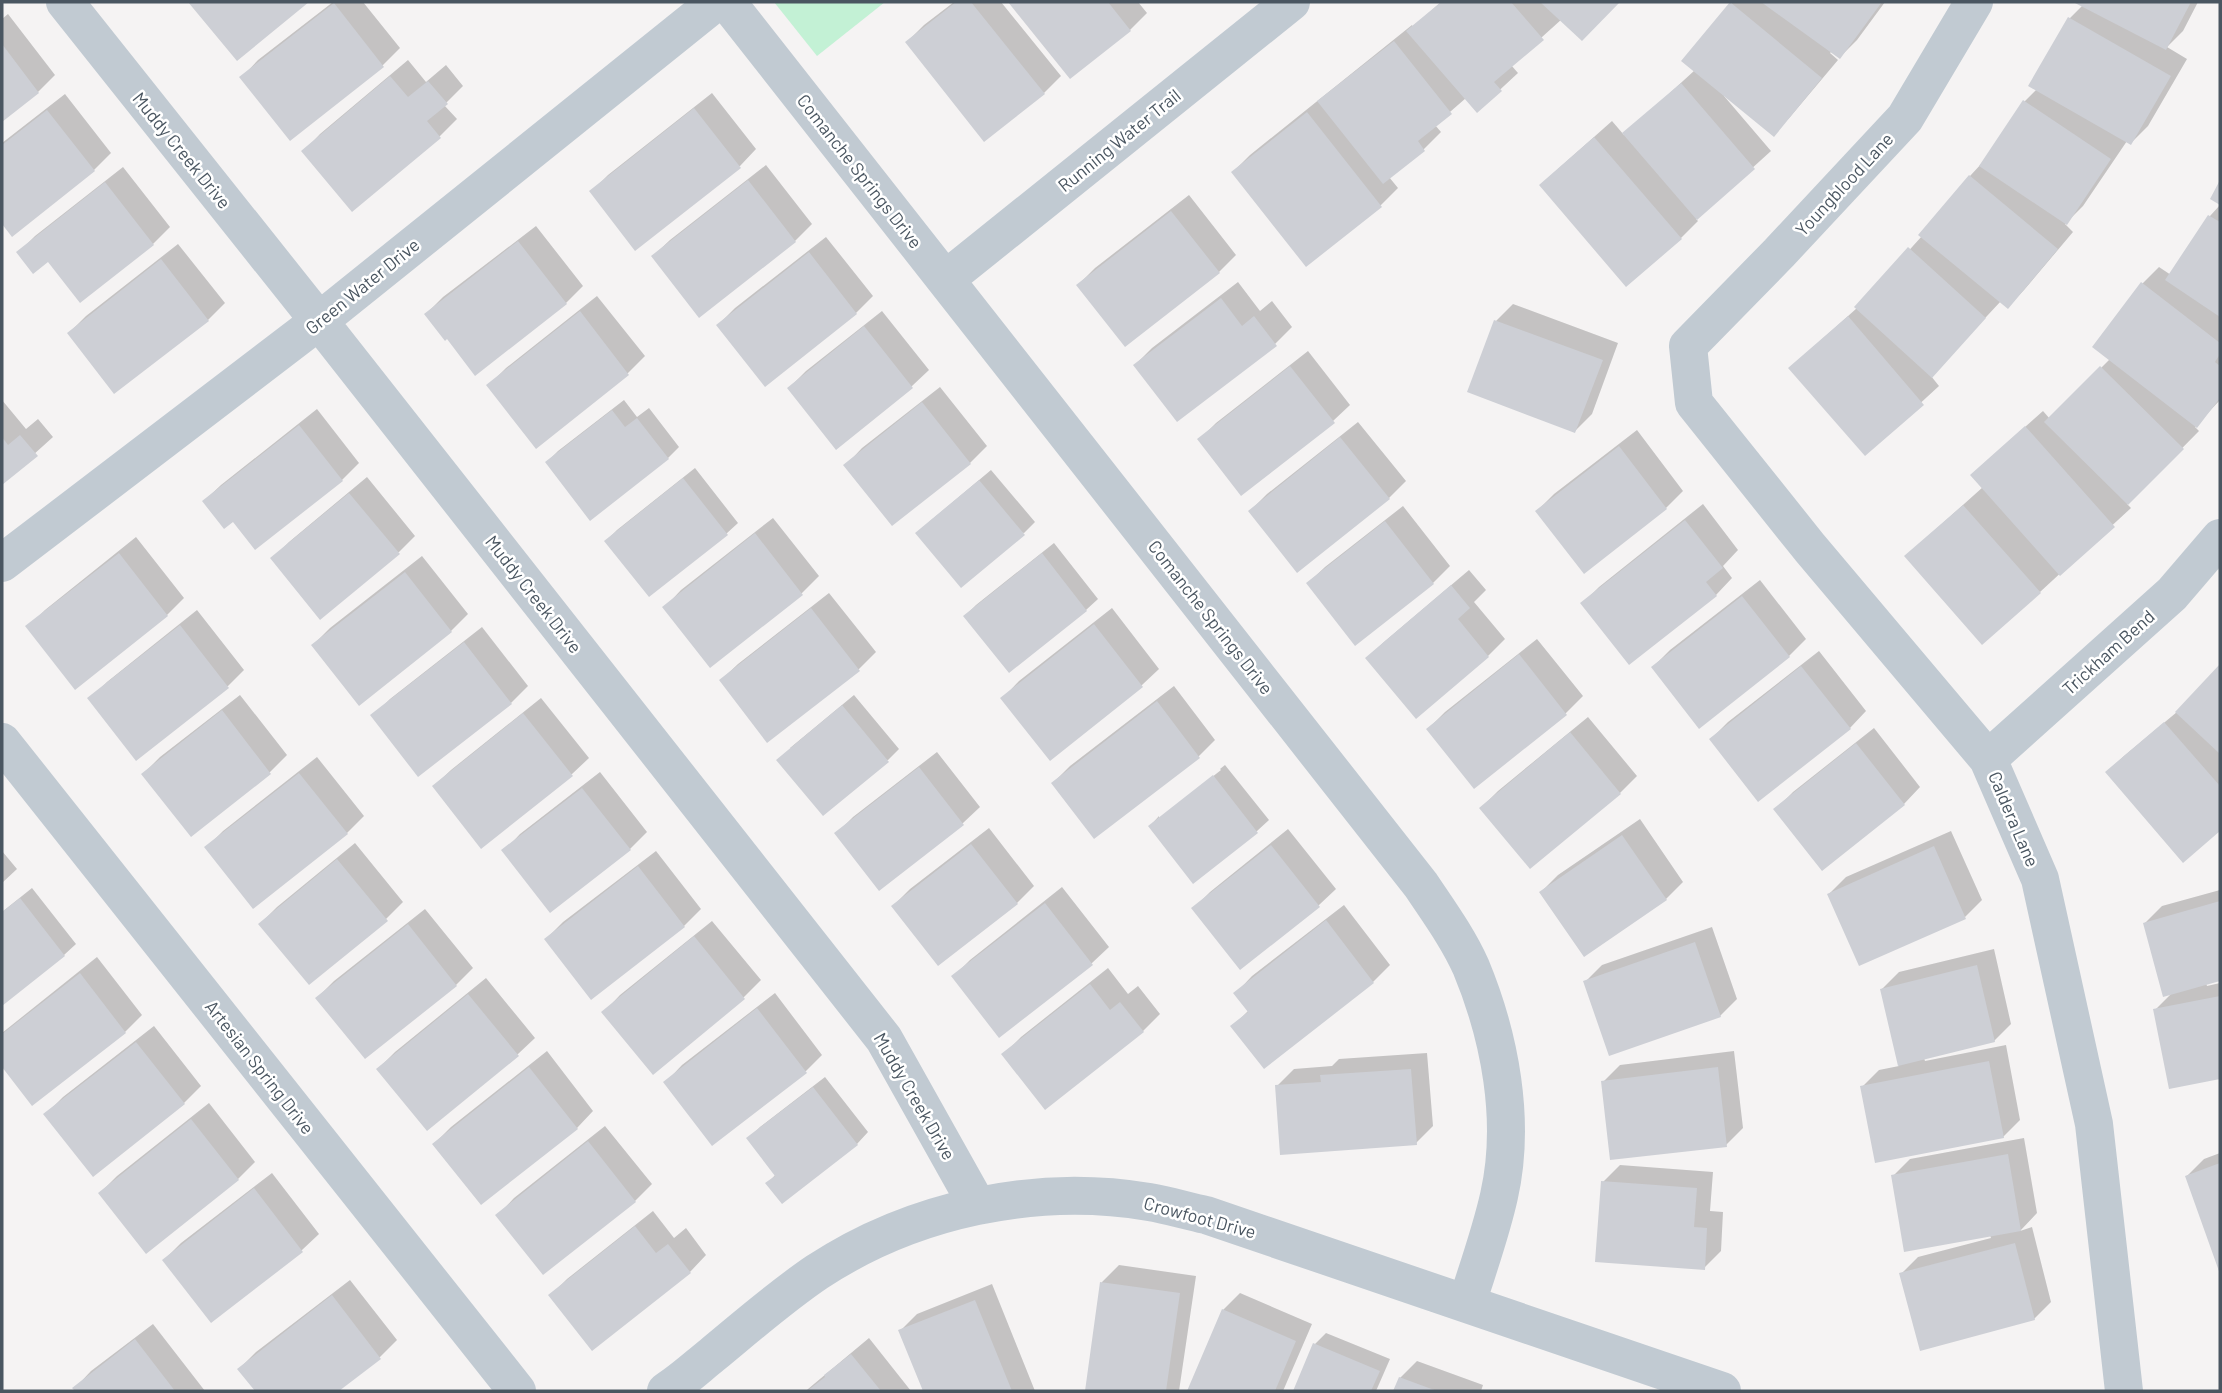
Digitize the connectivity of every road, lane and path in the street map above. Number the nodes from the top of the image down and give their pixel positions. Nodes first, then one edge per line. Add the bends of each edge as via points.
1 (65, 2) edge
2 (716, 2) edge
3 (727, 2) edge
4 (1291, 2) edge
5 (1974, 2) edge
6 (946, 279) junction
7 (319, 321) junction
8 (1688, 346) joint
9 (2220, 538) edge
10 (2, 563) edge
11 (2, 742) edge
12 (1988, 759) junction
13 (977, 1205) junction
14 (1467, 1303) junction
15 (517, 1391) edge
16 (666, 1391) edge
17 (1721, 1391) edge
18 (2124, 1391) edge

1 - 7 street, Muddy Creek Drive
2 - 7 street, Green Water Drive
3 - 6 street, Comanche Springs Drive
4 - 6 street, Running Water Trail
5 - 8 street, Youngblood Lane via 1905,118
6 - 14 street, Comanche Springs Drive via 1421,885 1470,965 1498,1055 1507,1144 1499,1196
7 - 10 street, Green Water Drive
7 - 13 street, Muddy Creek Drive via 884,1039
8 - 12 street, Caldera Lane via 1694,403
9 - 12 street, Trickham Bend via 2172,594
11 - 15 street, Artesian Spring Drive
12 - 18 street, Caldera Lane via 2040,879 2094,1124
13 - 14 street, Crowfoot Drive via 1094,1196 1149,1202 1206,1215
13 - 16 street, Crowfoot Drive via 916,1222 818,1272
14 - 17 street, Crowfoot Drive

